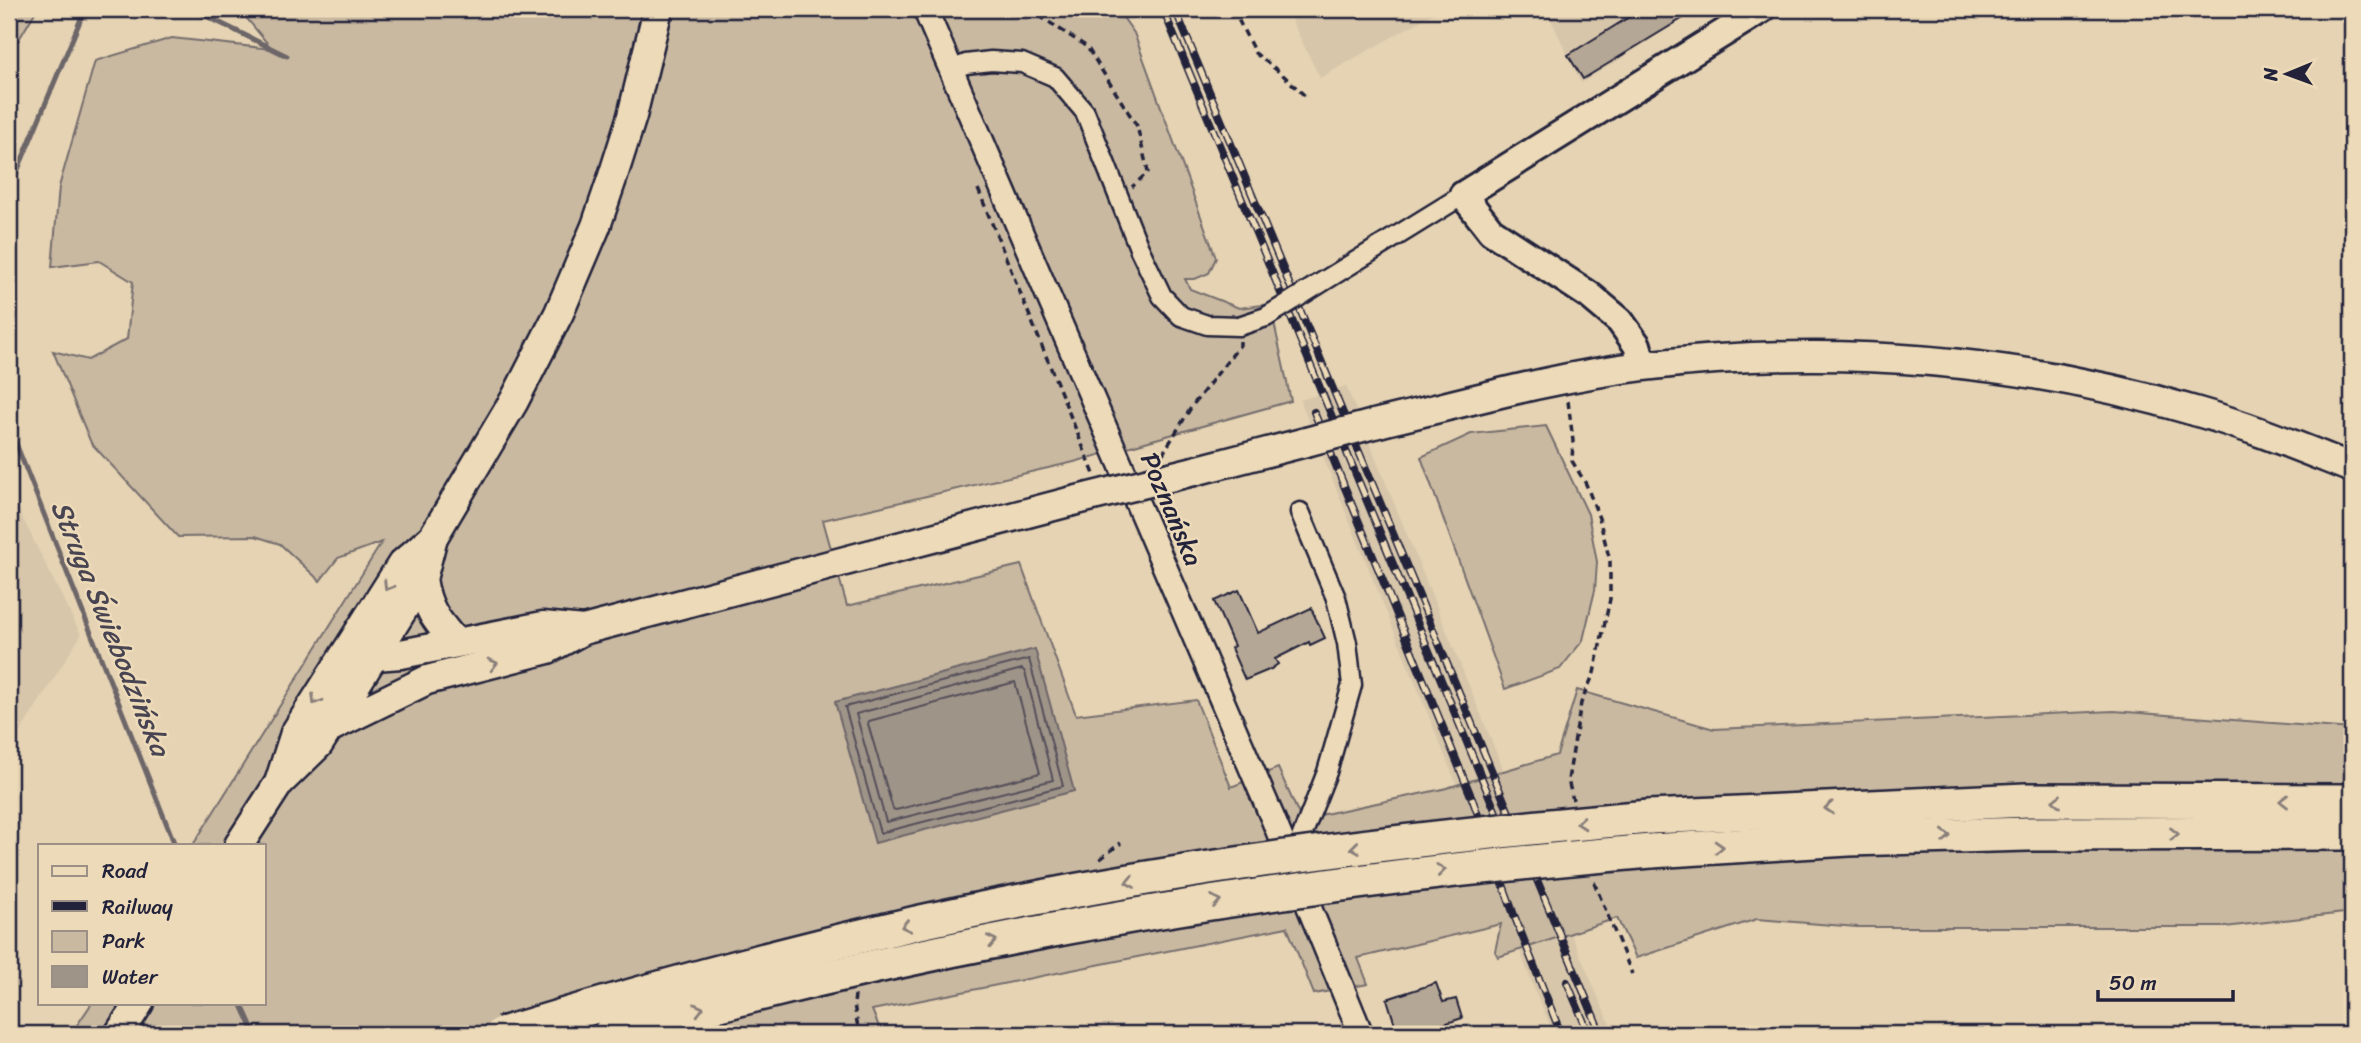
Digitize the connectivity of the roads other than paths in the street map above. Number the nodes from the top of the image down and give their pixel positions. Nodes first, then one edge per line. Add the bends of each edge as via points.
1 (658, 9) edge
2 (925, 9) edge
3 (1762, 9) edge
4 (951, 70) junction
5 (1463, 195) junction
6 (1643, 366) junction
7 (2352, 468) edge
8 (1300, 512) dead end
9 (433, 537) junction
10 (422, 579) junction
11 (583, 630) junction
12 (455, 642) junction
13 (363, 649) junction
14 (427, 680) junction
15 (329, 728) junction
16 (279, 783) junction
17 (2352, 801) edge
18 (2352, 834) edge
19 (240, 844) edge
20 (1292, 862) junction
21 (138, 1004) edge
22 (119, 1034) edge
23 (502, 1034) edge
24 (610, 1034) edge
25 (1362, 1034) edge

1 - 9 main road via 632,116 579,268 514,401
2 - 4 street, Poznańska
3 - 5 main road
4 - 5 street, bridge via 1001,61 1022,63 1055,77 1085,112 1162,296 1181,316 1207,326 1239,326 1266,317
4 - 20 street, Poznańska
5 - 6 main road via 1490,231 1589,295 1620,321 1637,345
6 - 7 main road via 1826,355 1962,363 2136,395 2232,422
6 - 11 main road, bridge via 1564,379 1374,424
8 - 20 street via 1336,598 1352,685 1327,772
9 - 10 main road
9 -> 13 main road via 402,564
10 - 12 main road via 434,618
10 - 13 main road
11 - 12 main road via 543,626
14 -> 11 main road via 548,649
12 - 13 main road via 401,654
13 - 14 main road via 391,675
13 - 15 main road
13 -> 16 main road via 295,733
14 - 15 main road
15 - 16 main road
16 - 19 main road
17 -> 23 highway, bridge via 2026,800 1648,817 1344,850 1016,903 757,961
24 -> 18 highway, bridge via 924,955 1139,912 1426,872 1651,850 1849,839
20 - 25 street, Poznańska
21 - 22 main road

